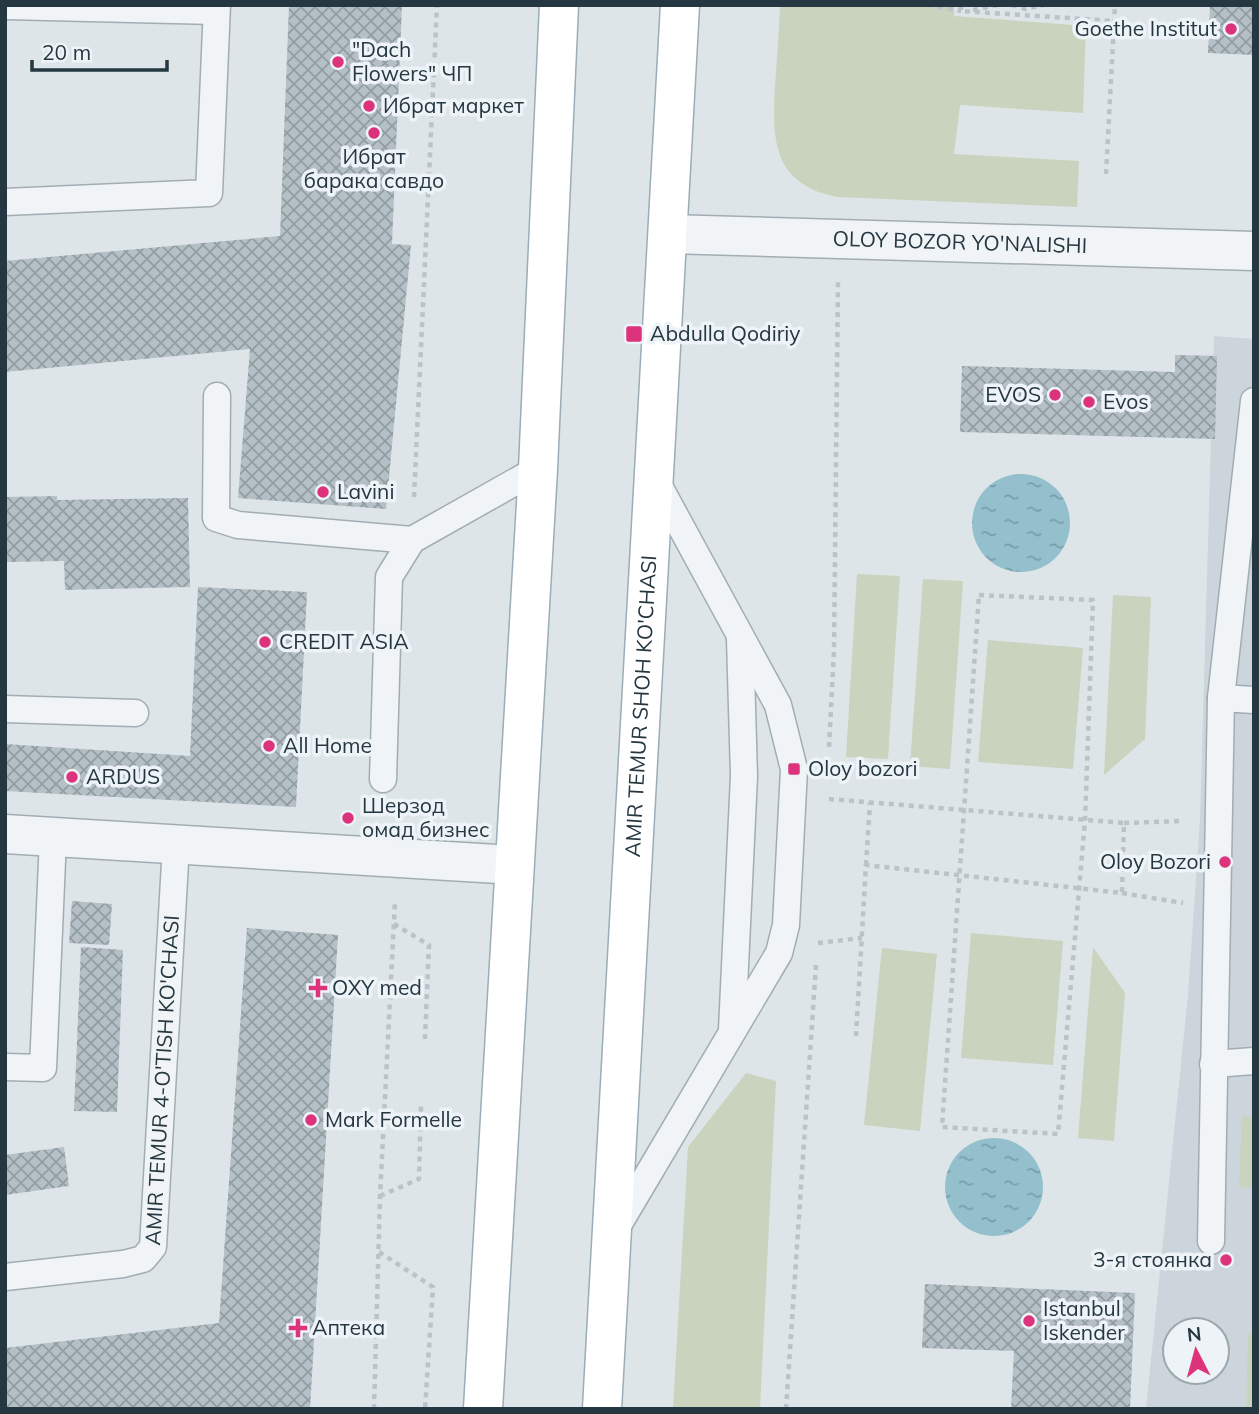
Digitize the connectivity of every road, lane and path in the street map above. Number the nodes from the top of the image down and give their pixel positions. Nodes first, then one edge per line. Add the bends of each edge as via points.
1 (559, 5) edge
2 (680, 5) edge
3 (928, 5) edge
4 (997, 5) edge
5 (1044, 5) edge
6 (1115, 5) edge
7 (5, 6) edge
8 (1015, 6) edge
9 (216, 8) edge
10 (961, 8) edge
11 (1114, 21) junction
12 (1107, 174) dead end
13 (5, 202) edge
14 (668, 234) junction
15 (1254, 251) edge
16 (217, 396) dead end
17 (1254, 401) edge
18 (538, 469) junction
19 (653, 475) junction
20 (412, 540) junction
21 (739, 633) junction
22 (1221, 698) junction
23 (1254, 700) edge
24 (5, 709) edge
25 (135, 713) dead end
26 (383, 779) dead end
27 (826, 799) dead end
28 (870, 803) junction
29 (966, 809) junction
30 (1085, 821) junction
31 (1187, 821) dead end
32 (1124, 824) junction
33 (5, 834) edge
34 (52, 838) junction
35 (176, 845) junction
36 (513, 865) junction
37 (866, 865) junction
38 (961, 875) junction
39 (1080, 888) junction
40 (1122, 893) junction
41 (1194, 904) dead end
42 (394, 924) dead end
43 (862, 938) junction
44 (818, 943) dead end
45 (856, 1035) dead end
46 (732, 1036) junction
47 (425, 1039) dead end
48 (1254, 1061) edge
49 (1213, 1063) junction
50 (5, 1067) edge
51 (421, 1104) dead end
52 (380, 1196) dead end
53 (611, 1237) junction
54 (1211, 1241) dead end
55 (378, 1251) dead end
56 (5, 1278) edge
57 (425, 1409) edge
58 (483, 1409) edge
59 (602, 1409) edge

1 - 18 main road
2 - 14 main road, AMIR TEMUR SHOH KO'CHASI
3 - 10 path
4 - 10 path
5 - 8 path
6 - 11 path
7 - 9 lane
9 - 13 lane via 209,193
10 - 11 path
11 - 12 path
14 - 15 street, OLOY BOZOR YO'NALISHI
14 - 19 main road, AMIR TEMUR SHOH KO'CHASI
16 - 20 lane via 216,518 238,525
17 - 22 lane
18 - 20 lane
18 - 36 main road
19 - 21 lane
19 - 53 main road, AMIR TEMUR SHOH KO'CHASI
20 - 26 lane via 389,577
21 - 46 lane via 744,776
21 - 46 lane via 778,705 794,769 786,925 779,953
22 - 23 lane
22 - 49 lane
24 - 25 lane
27 - 28 path
28 - 29 path
28 - 37 path
29 - 30 path
29 - 30 path via 979,595 1093,600
29 - 38 path
30 - 32 path
30 - 39 path
31 - 32 path
32 - 40 path
33 - 34 street
34 - 35 street
34 - 50 lane via 43,1068
35 - 36 street
35 - 56 lane, AMIR TEMUR 4-O'TISH KO'CHASI via 153,1247 143,1259 123,1264
36 - 58 main road
37 - 38 path
37 - 43 path
38 - 39 path
38 - 39 path via 943,1127 1059,1134
39 - 40 path
40 - 41 path
42 - 47 path via 429,946
43 - 44 path
43 - 45 path
46 - 53 lane
48 - 49 lane
49 - 54 lane
51 - 52 path via 419,1179
53 - 59 main road, AMIR TEMUR SHOH KO'CHASI
55 - 57 path via 433,1287

